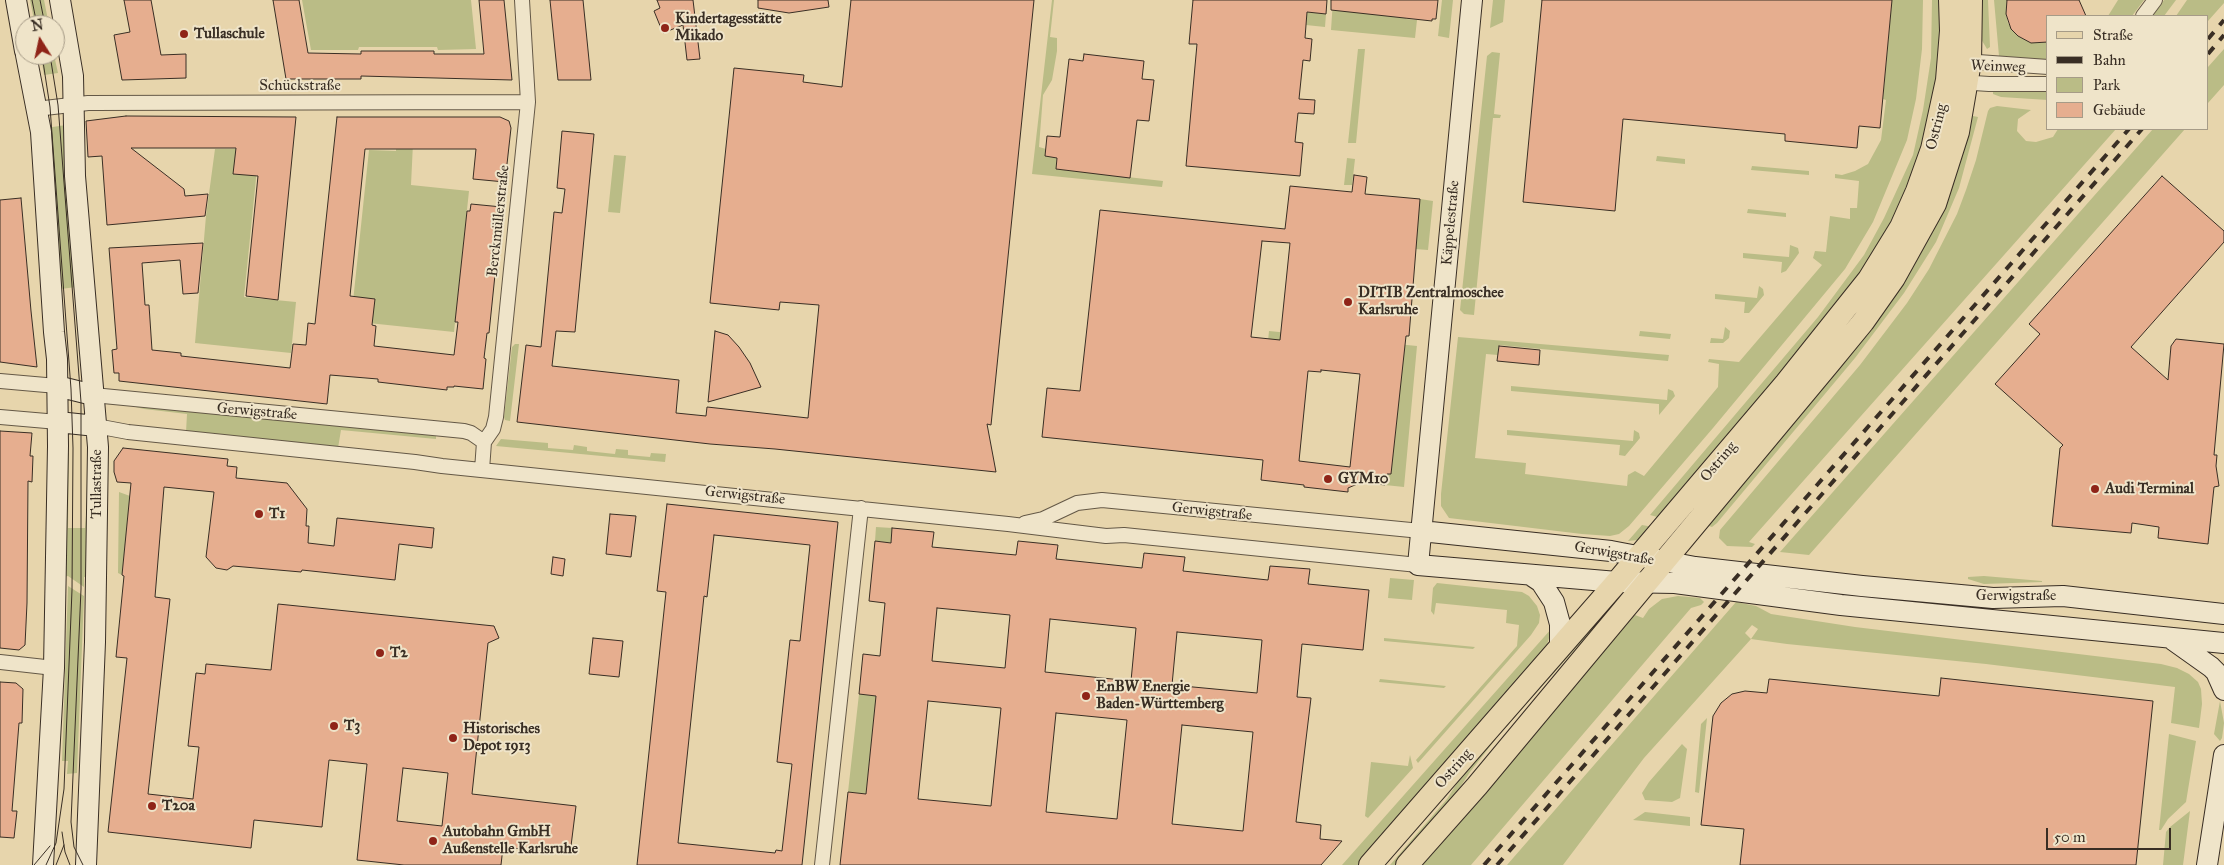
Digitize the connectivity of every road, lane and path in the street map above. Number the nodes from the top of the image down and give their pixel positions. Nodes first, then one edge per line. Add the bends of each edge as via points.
1 (16, 0) edge
2 (60, 0) edge
3 (522, 0) edge
4 (1472, 0) edge
5 (1950, 0) edge
6 (1970, 0) edge
7 (2155, 0) edge
8 (19, 15) edge
9 (2143, 15) edge
10 (28, 65) edge
11 (2046, 67) edge
12 (1958, 71) junction
13 (2046, 84) edge
14 (528, 102) junction
15 (72, 104) junction
16 (36, 109) junction
17 (0, 381) edge
18 (58, 386) junction
19 (93, 395) junction
20 (0, 417) edge
21 (58, 422) junction
22 (96, 426) junction
23 (484, 442) junction
24 (482, 470) junction
25 (861, 508) junction
26 (1008, 524) junction
27 (1421, 531) junction
28 (1639, 557) junction
29 (1663, 562) junction
30 (1418, 565) junction
31 (1532, 576) junction
32 (1617, 582) junction
33 (1646, 583) junction
34 (2224, 614) edge
35 (2171, 639) junction
36 (2224, 644) edge
37 (1560, 647) junction
38 (0, 662) edge
39 (54, 668) junction
40 (2224, 690) edge
41 (2224, 755) edge
42 (43, 865) edge
43 (86, 865) edge
44 (822, 865) edge
45 (1370, 865) edge
46 (1407, 865) edge
47 (2207, 865) edge

1 - 8 street
2 - 15 street, Tullastraße via 71,58
3 - 14 street, Berckmüllerstraße
4 - 27 street, Käppelestraße
5 - 12 main road, Ostring
6 - 12 main road, Ostring
7 - 9 street
10 - 16 street
11 - 12 street, Weinweg
12 - 13 street, Weinweg via 2014,85
12 - 28 main road, Ostring via 1913,200 1886,253 1834,325
12 - 29 main road, Ostring via 1958,132 1935,204 1894,278 1863,322
14 - 15 street, Schückstraße
14 - 23 street, Berckmüllerstraße via 496,417
15 - 16 street, Schückstraße
15 - 19 street, Tullastraße
16 - 18 street via 41,132
17 - 18 street, Gerwigstraße
18 - 19 street, Gerwigstraße
18 - 21 street
19 - 22 street, Tullastraße
19 - 23 street, Gerwigstraße via 464,431
20 - 21 street, Gerwigstraße
21 - 22 street, Gerwigstraße
21 - 39 street
22 - 24 street, Gerwigstraße
22 - 43 street, Tullastraße via 97,581
23 - 24 street
24 - 25 street, Gerwigstraße
25 - 26 street, Gerwigstraße
25 - 44 street
26 - 27 street, Gerwigstraße via 1033,522 1077,503 1102,500
26 - 30 street, Gerwigstraße
27 - 28 street, Gerwigstraße via 1611,551
27 - 30 street, Käppelestraße
28 - 29 street, Gerwigstraße
28 - 32 main road, Ostring
29 - 33 main road, Ostring
29 - 34 street, Gerwigstraße via 1957,596 2063,596
30 - 31 street, Gerwigstraße
31 - 32 street, Gerwigstraße
31 - 37 street via 1541,582 1554,602 1560,624
32 - 33 street, Gerwigstraße
32 - 37 main road, Ostring
33 - 35 street, Gerwigstraße
33 - 46 main road, Ostring
35 - 36 street, Gerwigstraße
35 - 40 street via 2211,667
37 - 45 main road, Ostring
38 - 39 street
39 - 42 street
41 - 47 street

